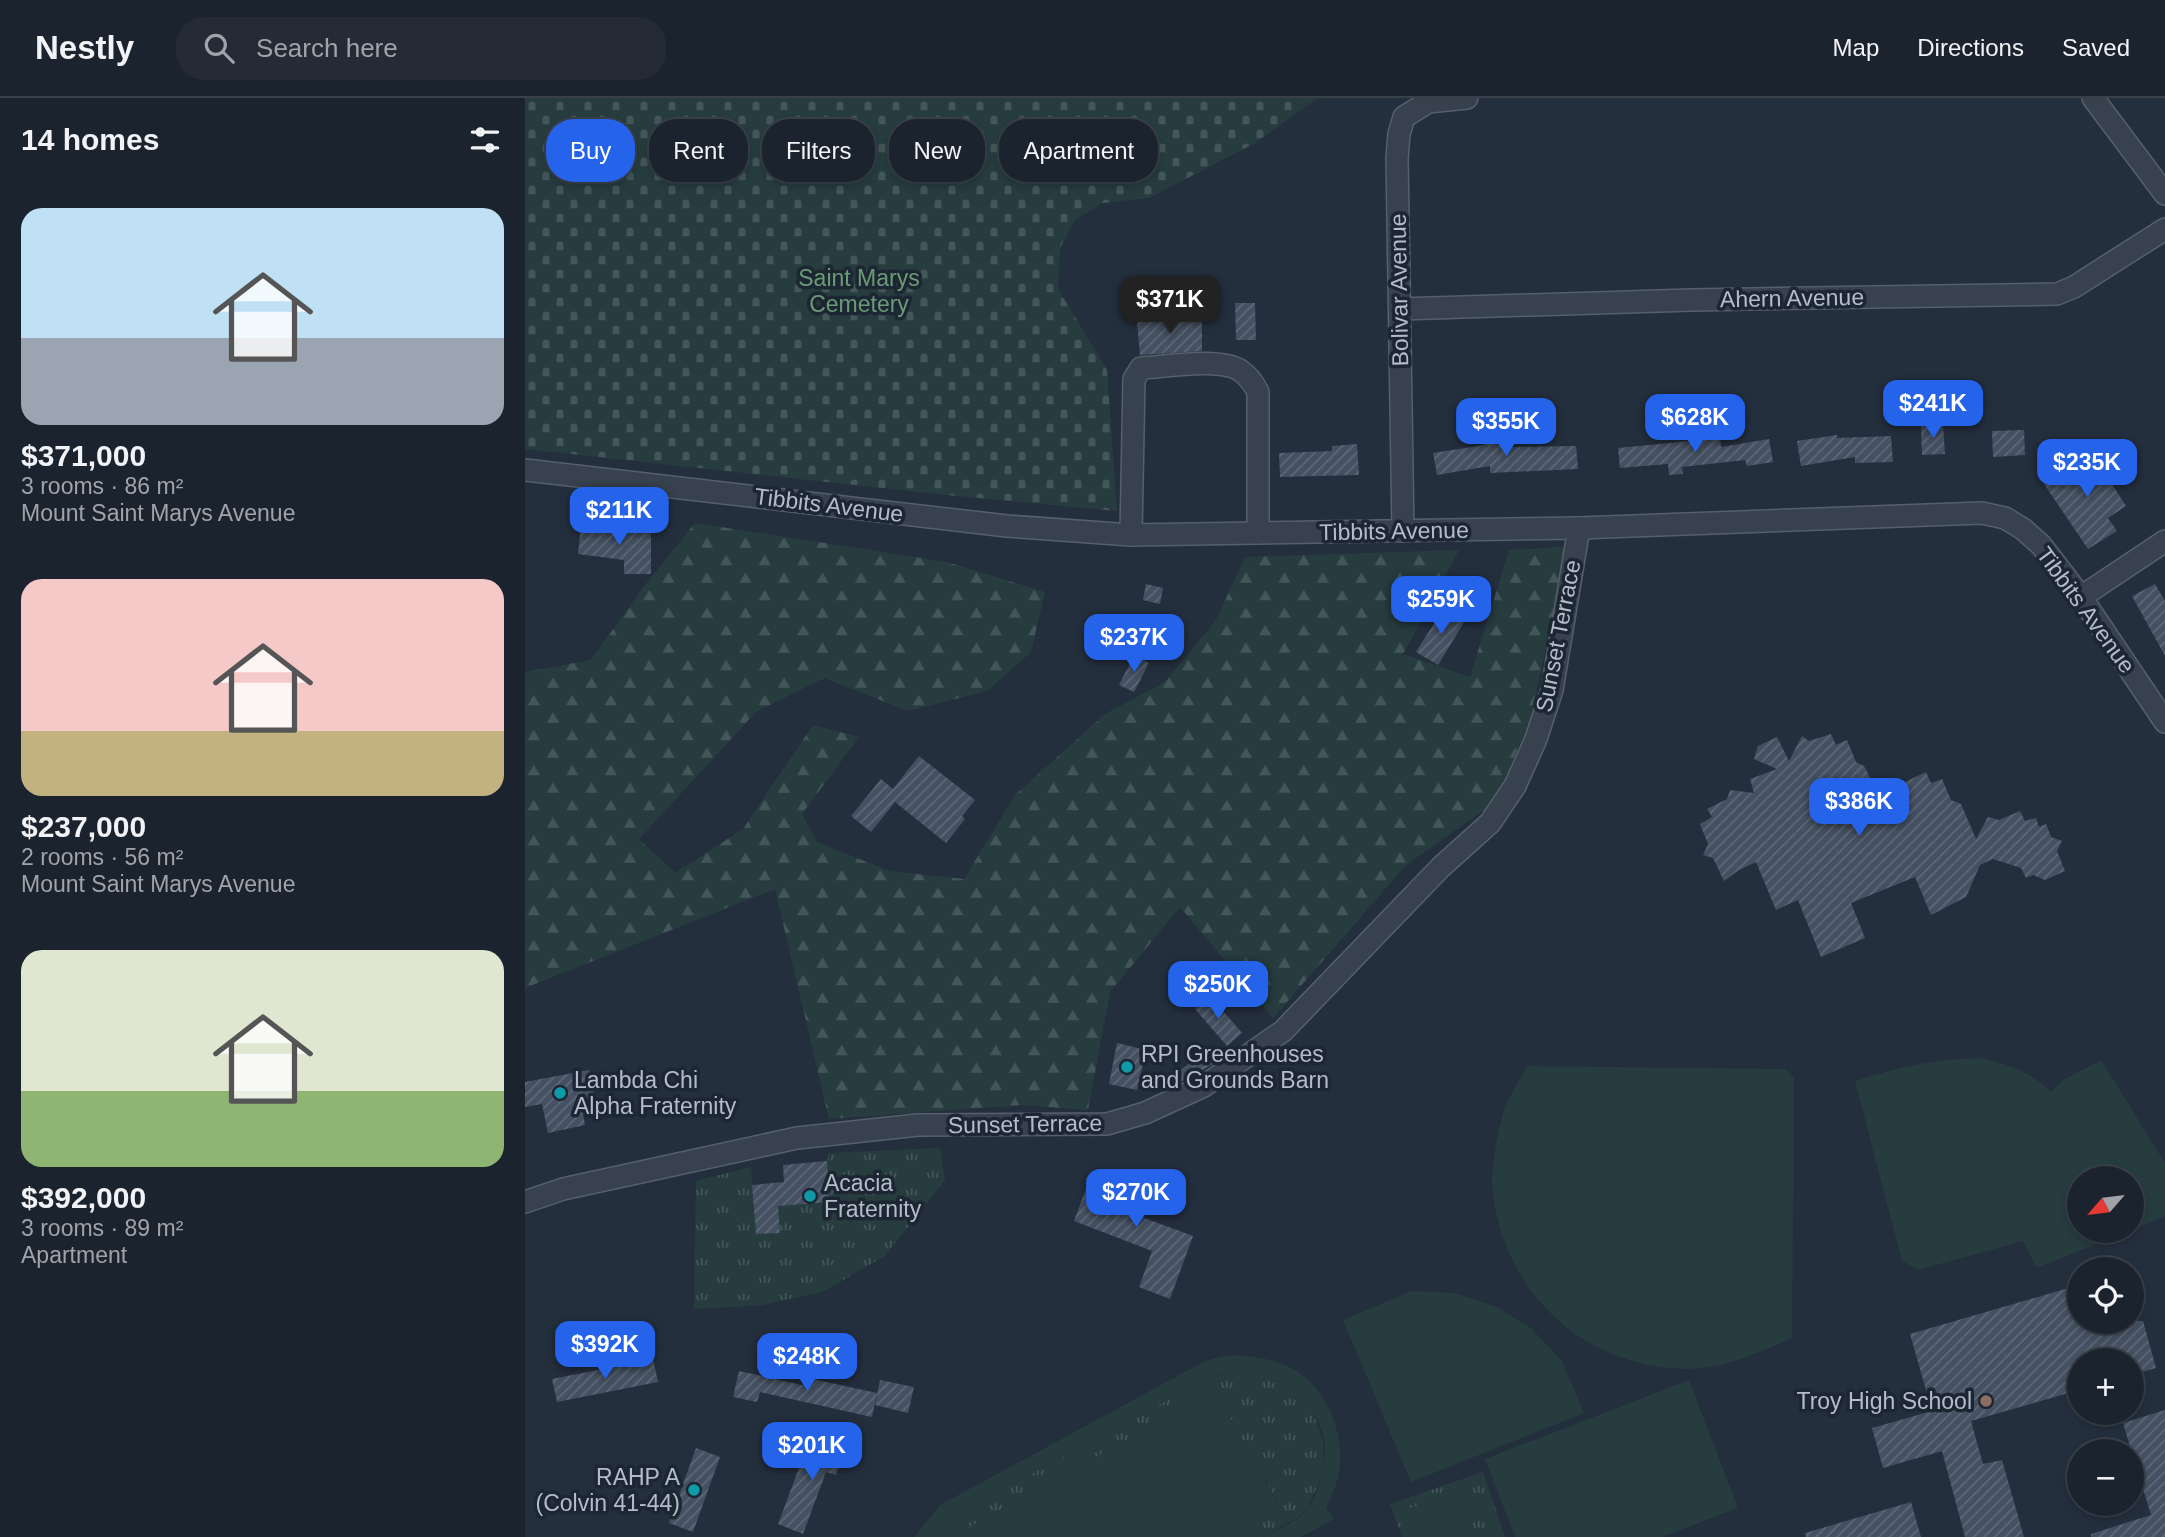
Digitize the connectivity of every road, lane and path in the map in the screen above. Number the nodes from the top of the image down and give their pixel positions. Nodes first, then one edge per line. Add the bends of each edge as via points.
1 (1467, 98) edge
2 (2094, 98) edge
3 (2165, 194) edge
4 (2165, 229) edge
5 (1400, 309) junction
6 (525, 470) edge
7 (1579, 528) junction
8 (1403, 531) junction
9 (1258, 533) junction
10 (1131, 536) junction
11 (2165, 541) edge
12 (2081, 597) junction
13 (2165, 722) edge
14 (525, 1202) edge

1 - 5 street, Bolivar Avenue via 1428,102 1404,117 1397,158
2 - 3 street
4 - 5 street, Ahern Avenue via 2057,294
5 - 8 street, Bolivar Avenue
6 - 10 street, Tibbits Avenue
7 - 8 street, Tibbits Avenue
7 - 12 street, Tibbits Avenue via 1982,513 2023,528
7 - 14 street, Sunset Terrace via 1552,690 1520,774 1490,823 1441,867 1283,1031 1204,1086 1145,1113 1107,1124 918,1125 797,1138 563,1189
8 - 9 street, Tibbits Avenue
9 - 10 street, Tibbits Avenue
9 - 10 street via 1258,392 1239,370 1221,364 1141,368 1134,379
11 - 12 street
12 - 13 street, Tibbits Avenue

